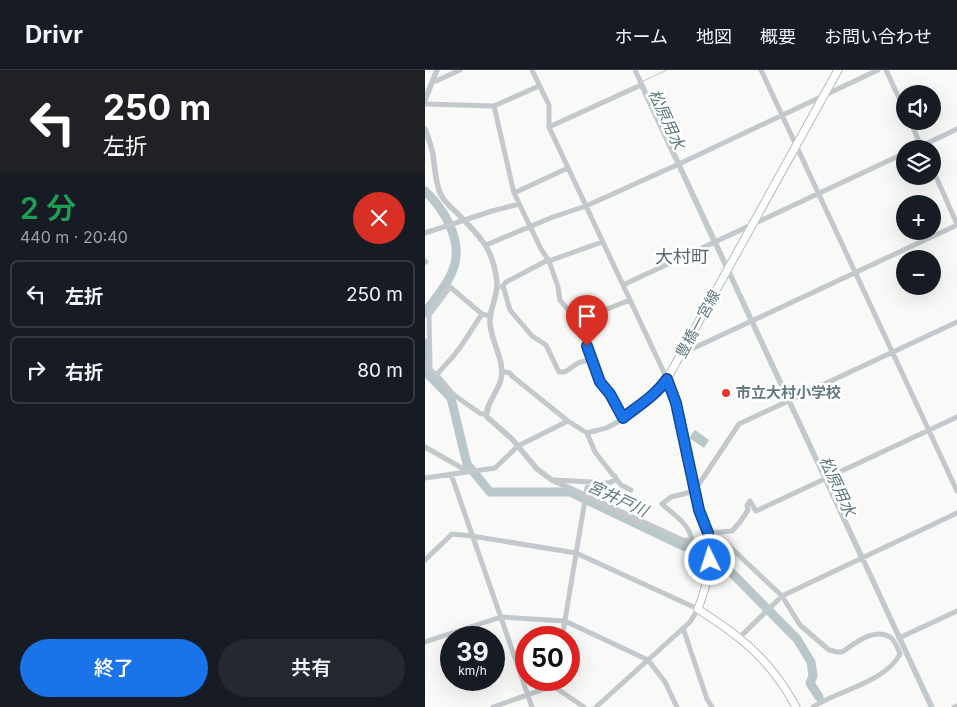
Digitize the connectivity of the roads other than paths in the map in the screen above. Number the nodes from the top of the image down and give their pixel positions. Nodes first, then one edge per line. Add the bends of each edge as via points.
1 (437, 70) edge
2 (460, 70) edge
3 (532, 70) edge
4 (635, 70) edge
5 (761, 70) edge
6 (838, 70) edge
7 (878, 70) edge
8 (886, 70) edge
9 (433, 80) junction
10 (641, 85) junction
11 (539, 86) junction
12 (896, 92) edge
13 (824, 94) junction
14 (425, 102) edge
15 (494, 106) junction
16 (782, 114) junction
17 (549, 127) junction
18 (425, 129) edge
19 (957, 130) edge
20 (936, 140) edge
21 (796, 145) junction
22 (896, 157) edge
23 (677, 165) junction
24 (569, 168) junction
25 (940, 185) edge
26 (514, 193) junction
27 (818, 194) junction
28 (519, 204) junction
29 (586, 206) junction
30 (463, 219) junction
31 (752, 224) junction
32 (957, 224) edge
33 (530, 227) junction
34 (425, 232) edge
35 (602, 242) junction
36 (714, 244) junction
37 (486, 245) junction
38 (548, 261) junction
39 (728, 270) junction
40 (855, 273) junction
41 (623, 285) junction
42 (503, 286) junction
43 (497, 288) junction
44 (630, 300) junction
45 (482, 314) junction
46 (491, 316) junction
47 (577, 321) junction
48 (751, 322) junction
49 (957, 322) edge
50 (892, 352) junction
51 (681, 354) junction
52 (592, 359) junction
53 (428, 368) edge
54 (502, 372) junction
55 (437, 375) junction
56 (667, 379) junction
57 (787, 401) junction
58 (486, 414) junction
59 (957, 417) edge
60 (623, 418) junction
61 (568, 421) junction
62 (929, 430) junction
63 (587, 433) junction
64 (518, 446) junction
65 (425, 447) edge
66 (469, 471) junction
67 (451, 474) junction
68 (615, 476) junction
69 (425, 478) edge
70 (824, 479) junction
71 (552, 480) junction
72 (588, 482) junction
73 (631, 490) dead end
74 (695, 490) junction
75 (957, 491) edge
76 (585, 499) junction
77 (957, 513) edge
78 (708, 533) junction
79 (472, 536) junction
80 (710, 541) junction
81 (692, 542) junction
82 (576, 553) junction
83 (861, 558) junction
84 (425, 560) edge
85 (782, 596) junction
86 (698, 609) junction
87 (957, 611) edge
88 (501, 617) junction
89 (565, 620) junction
90 (564, 626) edge
91 (683, 628) junction
92 (739, 638) junction
93 (897, 639) junction
94 (425, 642) edge
95 (648, 660) junction
96 (536, 691) edge
97 (563, 691) edge
98 (528, 695) junction
99 (493, 707) edge
100 (532, 707) edge
101 (584, 707) edge
102 (596, 707) edge
103 (677, 707) edge
104 (713, 707) edge
105 (796, 707) edge
106 (813, 707) edge
107 (932, 707) edge

1 - 9 street
2 - 9 street
3 - 11 street
4 - 10 street
5 - 16 street
6 - 13 main road, 豊橋一宮線
7 - 13 street
8 - 12 street
9 - 14 street
10 - 17 street
10 - 23 street
11 - 15 street
11 - 17 street via 549,106
13 - 16 street
13 - 21 main road, 豊橋一宮線
14 - 15 street
15 - 26 street
16 - 21 street
16 - 23 street
17 - 24 street
18 - 30 street via 440,193
19 - 20 street
21 - 27 street
21 - 31 main road, 豊橋一宮線
22 - 27 street
23 - 29 street
23 - 36 street
24 - 26 street
24 - 29 street
25 - 32 street
26 - 28 street
27 - 31 street
27 - 40 street
28 - 30 street
28 - 33 street
29 - 33 street
29 - 35 street
30 - 34 street
30 - 37 street
31 - 36 street
31 - 39 main road, 豊橋一宮線
32 - 40 street
33 - 37 street
33 - 38 street
35 - 38 street
35 - 41 street
36 - 39 street
36 - 41 street
37 - 43 street via 492,258
38 - 42 street
38 - 47 street via 559,287 560,300
39 - 48 street
39 - 51 main road, 豊橋一宮線
40 - 48 street
40 - 50 street
41 - 44 street
42 - 43 street
42 - 52 street via 510,310 532,336 546,345 559,372
43 - 46 street
44 - 47 street
44 - 56 street
45 - 46 street
45 - 53 street via 450,286 429,315
45 - 55 street
46 - 54 street via 491,332
47 - 52 street
48 - 51 street
48 - 57 street
49 - 50 street
50 - 57 street
50 - 62 street
51 - 56 main road, 豊橋一宮線
52 - 60 street via 600,382
53 - 55 street
54 - 58 street via 499,388
54 - 61 street via 510,373
55 - 58 street via 454,395 481,414
56 - 60 street via 655,393
56 - 74 main road via 676,403
57 - 70 street
57 - 74 street via 739,424
58 - 64 street
59 - 62 street
60 - 63 street via 606,428
61 - 63 street
61 - 64 street
62 - 70 street
62 - 75 street
63 - 68 street via 595,452
64 - 66 street via 495,468
64 - 71 street via 537,469
65 - 66 street
66 - 67 street
67 - 69 street
67 - 79 street
68 - 72 street via 612,483
68 - 73 street via 621,485
70 - 78 street via 757,511 751,501 732,531
70 - 83 street
71 - 72 street
71 - 76 street
72 - 76 street
74 - 78 main road
74 - 81 street via 671,497 662,504 687,526
76 - 81 street via 675,538
76 - 82 street
77 - 83 street
78 - 80 main road
79 - 82 street
79 - 84 street via 452,534
79 - 88 street
80 - 81 street
80 - 85 street via 728,546
80 - 86 main road via 710,560
82 - 86 street
82 - 89 street
83 - 85 street
83 - 93 street
85 - 92 street
85 - 93 street via 800,624 833,652 842,652 871,635
86 - 91 street
86 - 92 main road
87 - 93 street
88 - 89 street
88 - 94 street
88 - 98 street
89 - 90 street
89 - 95 street
91 - 95 street
91 - 104 street
92 - 105 main road via 775,675
93 - 106 street via 900,654 888,669
93 - 107 street
95 - 102 street
95 - 103 street via 665,682
96 - 98 street
97 - 101 street
98 - 99 street
98 - 100 street

